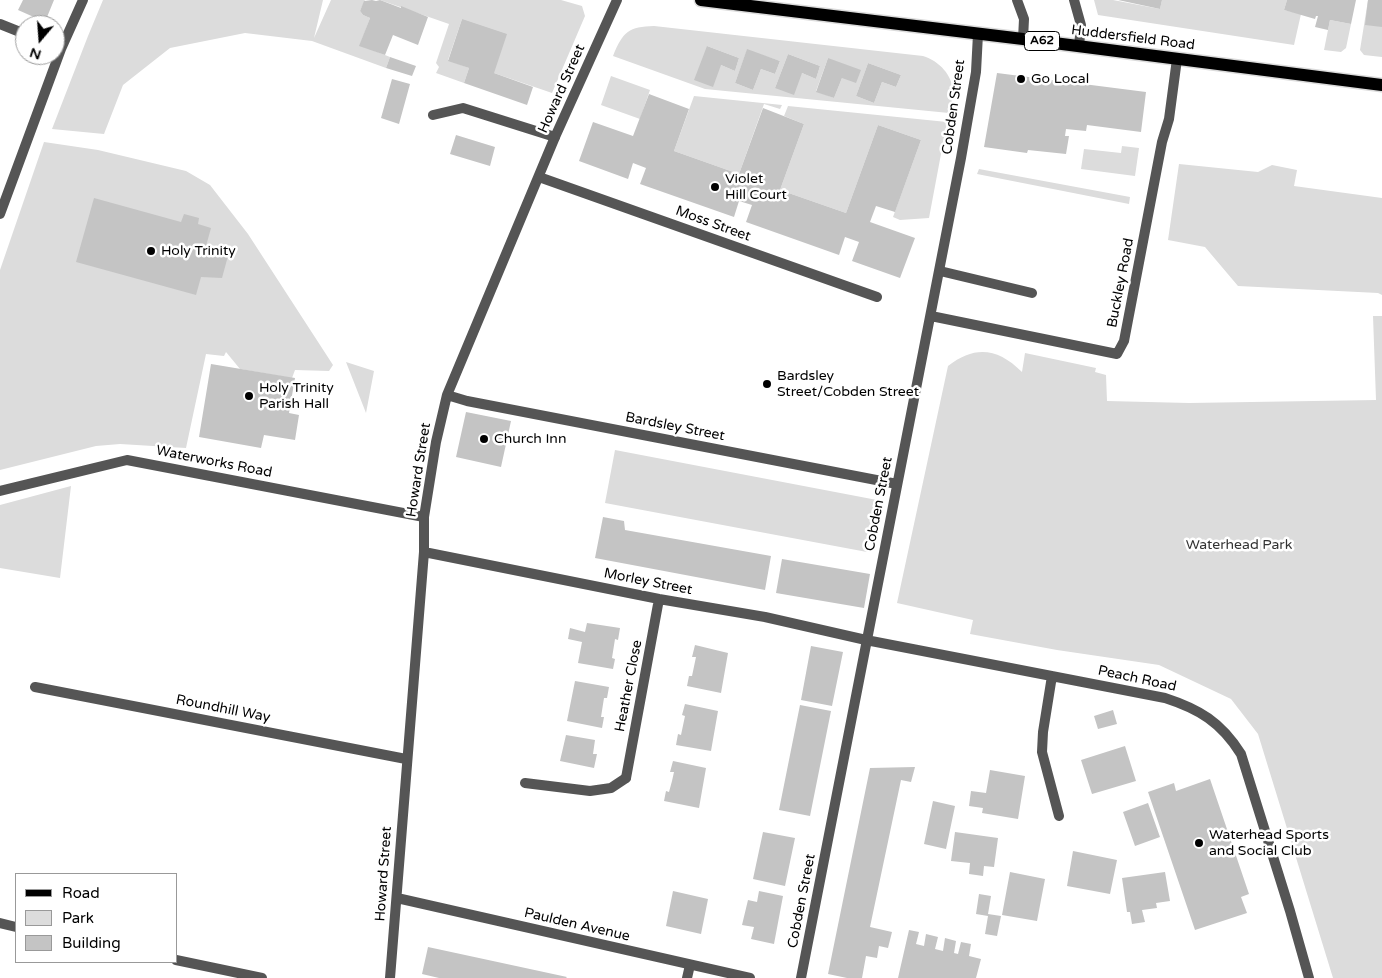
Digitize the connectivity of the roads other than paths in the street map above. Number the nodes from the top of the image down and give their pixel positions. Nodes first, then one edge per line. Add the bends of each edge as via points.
1 (83, 0) edge
2 (617, 0) edge
3 (701, 0) edge
4 (1017, 0) edge
5 (1074, 0) edge
6 (0, 24) edge
7 (15, 30) edge
8 (978, 34) junction
9 (65, 35) edge
10 (1023, 39) junction
11 (1079, 46) junction
12 (1177, 59) junction
13 (52, 65) edge
14 (1382, 85) edge
15 (433, 115) dead end
16 (555, 137) junction
17 (539, 177) junction
18 (0, 214) edge
19 (940, 271) junction
20 (1032, 293) dead end
21 (877, 297) dead end
22 (931, 316) junction
23 (447, 395) junction
24 (898, 484) junction
25 (0, 491) edge
26 (424, 517) junction
27 (424, 552) junction
28 (659, 598) junction
29 (866, 640) junction
30 (1052, 676) junction
31 (35, 687) dead end
32 (406, 759) junction
33 (525, 784) dead end
34 (1059, 816) dead end
35 (397, 898) junction
36 (0, 923) edge
37 (15, 927) edge
38 (178, 960) edge
39 (690, 964) junction
40 (262, 978) edge
41 (390, 978) edge
42 (687, 978) edge
43 (750, 978) edge
44 (801, 978) edge
45 (1309, 978) edge

1 - 9 street
2 - 16 street, Howard Street
3 - 8 main road, Huddersfield Road / A62
4 - 10 street via 1024,18
5 - 11 street via 1080,26
6 - 7 street
8 - 10 main road, Huddersfield Road / A62
8 - 19 street, Cobden Street via 976,72
10 - 11 main road, Huddersfield Road / A62
11 - 12 main road, Huddersfield Road / A62
12 - 14 main road, Huddersfield Road / A62
12 - 22 street, Buckley Road via 1124,341 1117,354
13 - 18 street
15 - 16 street via 464,108
16 - 17 street, Howard Street
17 - 21 street, Moss Street
17 - 23 street, Howard Street
19 - 20 street
19 - 22 street, Cobden Street
22 - 24 street, Cobden Street
23 - 24 street, Bardsley Street
23 - 26 street, Howard Street
24 - 29 street, Cobden Street
25 - 26 street, Waterworks Road via 127,460
26 - 27 street, Howard Street
27 - 28 street, Morley Street
27 - 32 street, Howard Street
28 - 29 street, Morley Street
28 - 33 street, Heather Close via 626,778 611,788 590,791
29 - 30 street, Peach Road
29 - 44 street, Cobden Street
30 - 34 street via 1042,752
30 - 45 street, Peach Road via 1164,698 1204,714 1225,732 1241,754
31 - 32 street, Roundhill Way
32 - 35 street, Howard Street
35 - 39 street, Paulden Avenue
35 - 41 street, Howard Street
36 - 37 street
38 - 40 street
39 - 42 street
39 - 43 street, Paulden Avenue

